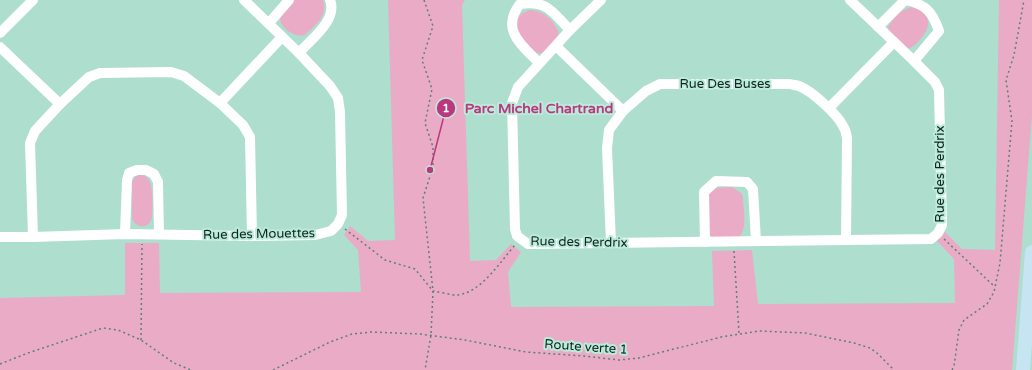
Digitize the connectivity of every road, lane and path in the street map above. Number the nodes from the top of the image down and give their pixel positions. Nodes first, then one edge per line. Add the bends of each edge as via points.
1 (244, 0) edge
2 (289, 0) edge
3 (330, 0) edge
4 (424, 0) edge
5 (601, 0) edge
6 (850, 0) edge
7 (905, 0) edge
8 (1024, 0) edge
9 (27, 2) edge
10 (269, 23) junction
11 (878, 27) junction
12 (570, 30) junction
13 (0, 33) edge
14 (282, 37) junction
15 (894, 42) junction
16 (556, 46) junction
17 (0, 47) edge
18 (299, 53) junction
19 (914, 61) junction
20 (539, 63) junction
21 (220, 102) junction
22 (60, 104) junction
23 (829, 108) junction
24 (623, 110) junction
25 (338, 224) junction
26 (938, 233) junction
27 (125, 234) junction
28 (142, 234) junction
29 (159, 234) junction
30 (252, 236) junction
31 (0, 237) edge
32 (33, 238) junction
33 (520, 239) junction
34 (846, 240) junction
35 (734, 241) junction
36 (756, 241) junction
37 (705, 242) junction
38 (611, 243) junction
39 (1032, 252) edge
40 (995, 287) junction
41 (433, 291) junction
42 (739, 333) junction
43 (431, 335) junction
44 (141, 340) junction
45 (0, 364) edge
46 (1026, 367) edge
47 (191, 370) edge
48 (274, 370) edge
49 (425, 370) edge
50 (894, 370) edge
51 (952, 370) edge

1 - 10 street
2 - 10 street
3 - 18 street via 333,10 328,22
4 - 41 path via 433,26 422,60 432,88 424,123 433,147 432,167 423,198
5 - 12 street, Rue des Perdrix
6 - 11 street, Rue des Perdrix
7 - 11 street
7 - 19 street via 920,3 934,16 939,30
8 - 40 path via 1014,55 1006,80 1012,121 1000,263
9 - 13 street
10 - 14 street
11 - 15 street, Rue des Perdrix
12 - 16 street, Rue des Perdrix
12 - 20 street via 548,8 539,3 520,4 515,10 511,27 516,39
14 - 18 street
14 - 21 street
15 - 19 street, Rue des Perdrix
15 - 23 street
16 - 20 street, Rue des Perdrix
16 - 24 street
17 - 22 street
18 - 25 street via 338,98 342,215
19 - 26 street, Rue des Perdrix via 935,82 940,95 942,225
20 - 33 street, Rue des Perdrix via 518,87 512,103 515,229
21 - 22 street via 184,76 171,72 100,73 89,77
21 - 30 street via 250,137
22 - 32 street via 35,131 30,143
23 - 24 street, Rue Des Buses via 798,85 660,84 646,91
23 - 34 street, Rue Des Buses via 845,128 847,138
24 - 38 street, Rue Des Buses via 608,130
25 - 30 street, Rue des Mouettes via 331,231 315,235
25 - 41 path via 385,260 415,270
26 - 34 street, Rue des Perdrix via 931,239
26 - 40 path
27 - 28 street, Rue des Mouettes
27 - 29 street via 129,173 146,170 154,174 158,182
27 - 32 street, Rue des Mouettes
28 - 29 street, Rue des Mouettes
28 - 44 path
29 - 30 street, Rue des Mouettes
31 - 32 street, Rue des Mouettes
33 - 38 street, Rue des Perdrix via 528,244
33 - 41 path via 480,285 472,290 457,295
34 - 36 street, Rue des Perdrix
35 - 36 street, Rue des Perdrix
35 - 37 street, Rue des Perdrix
35 - 42 path
36 - 37 street via 753,189 747,182 716,182 704,192
37 - 38 street, Rue des Perdrix
39 - 46 street
40 - 51 path via 987,304 964,320 959,330
41 - 43 path
42 - 43 path, Route verte 1 via 639,358 619,360 526,352
42 - 50 path, Route verte 1 via 805,333 854,343 877,352
43 - 48 path, Route verte 1 via 372,332 352,334
43 - 49 path
44 - 45 path via 118,330 103,328
44 - 47 path via 174,363

